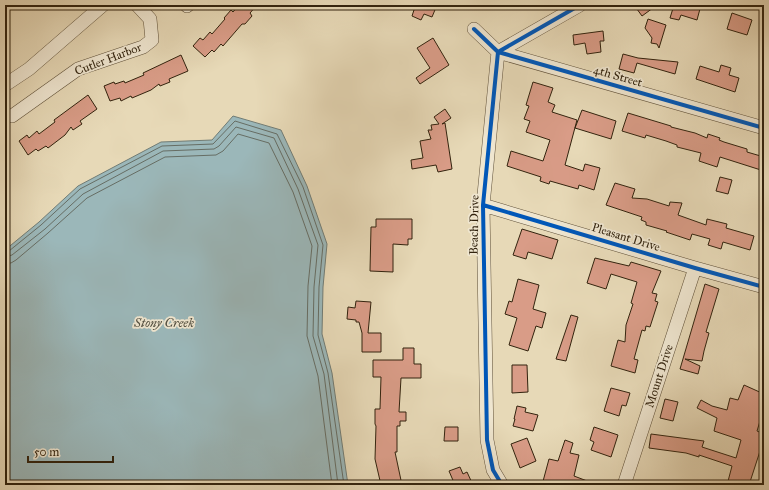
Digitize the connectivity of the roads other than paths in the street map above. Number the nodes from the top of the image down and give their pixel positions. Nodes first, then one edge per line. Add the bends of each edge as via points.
1 (103, 5) edge
2 (137, 5) edge
3 (578, 6) edge
4 (474, 29) dead end
5 (498, 52) junction
6 (5, 85) edge
7 (12, 116) dead end
8 (764, 128) edge
9 (483, 205) junction
10 (695, 268) junction
11 (764, 287) edge
12 (502, 485) edge
13 (624, 485) edge

1 - 6 street via 29,69
2 - 7 street, Cutler Harbor via 150,19 152,40 143,47 78,69
3 - 5 street
4 - 5 street, 4th Street
5 - 8 street, 4th Street
5 - 9 street, Beach Drive
9 - 10 street, Pleasant Drive
9 - 12 street, Beach Drive via 487,440 493,470
10 - 11 street, Pleasant Drive
10 - 13 street, Mount Drive

